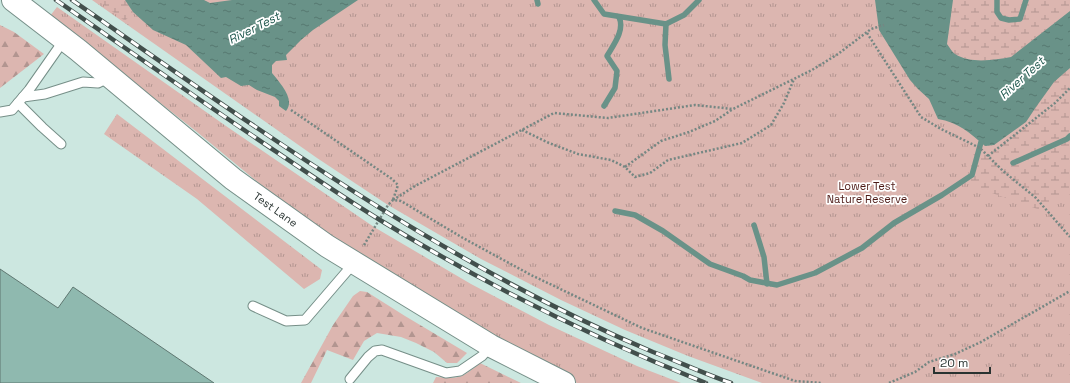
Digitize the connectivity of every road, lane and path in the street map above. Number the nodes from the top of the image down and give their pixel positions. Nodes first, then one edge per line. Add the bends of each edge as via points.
1 (13, 0) edge
2 (884, 25) dead end
3 (867, 33) junction
4 (64, 40) junction
5 (110, 77) junction
6 (794, 78) junction
7 (1070, 88) edge
8 (21, 100) junction
9 (733, 108) junction
10 (291, 110) dead end
11 (0, 112) edge
12 (522, 130) junction
13 (61, 144) dead end
14 (988, 156) junction
15 (625, 167) junction
16 (392, 200) junction
17 (1070, 236) edge
18 (355, 263) junction
19 (1070, 291) edge
20 (252, 306) dead end
21 (491, 346) junction
22 (350, 378) dead end
23 (564, 383) edge
24 (822, 383) edge
25 (889, 383) edge

1 - 4 street, Test Lane
2 - 3 path
3 - 6 path via 838,54
3 - 14 path via 921,117 980,148
4 - 5 street, Test Lane
4 - 8 lane
5 - 8 lane via 98,83 83,82
5 - 18 street, Test Lane via 233,179 326,246
6 - 9 path
6 - 15 path via 784,103 771,125 742,142 668,160 650,173 635,177
7 - 14 path
8 - 11 lane via 12,110
8 - 13 lane via 42,127
9 - 12 path via 695,105 608,118 554,113
9 - 15 path via 715,121 661,141
10 - 16 path via 392,179 398,185
12 - 15 path via 549,144 611,160
12 - 16 path
14 - 17 path via 1036,198
16 - 18 path
16 - 24 path via 401,201 531,275 642,328 795,381
18 - 20 lane via 305,320 286,321
18 - 21 street, Test Lane
19 - 25 path via 981,342 929,362 915,372
21 - 22 lane via 482,356 460,371 446,373 382,350 374,351
21 - 23 street, Test Lane

